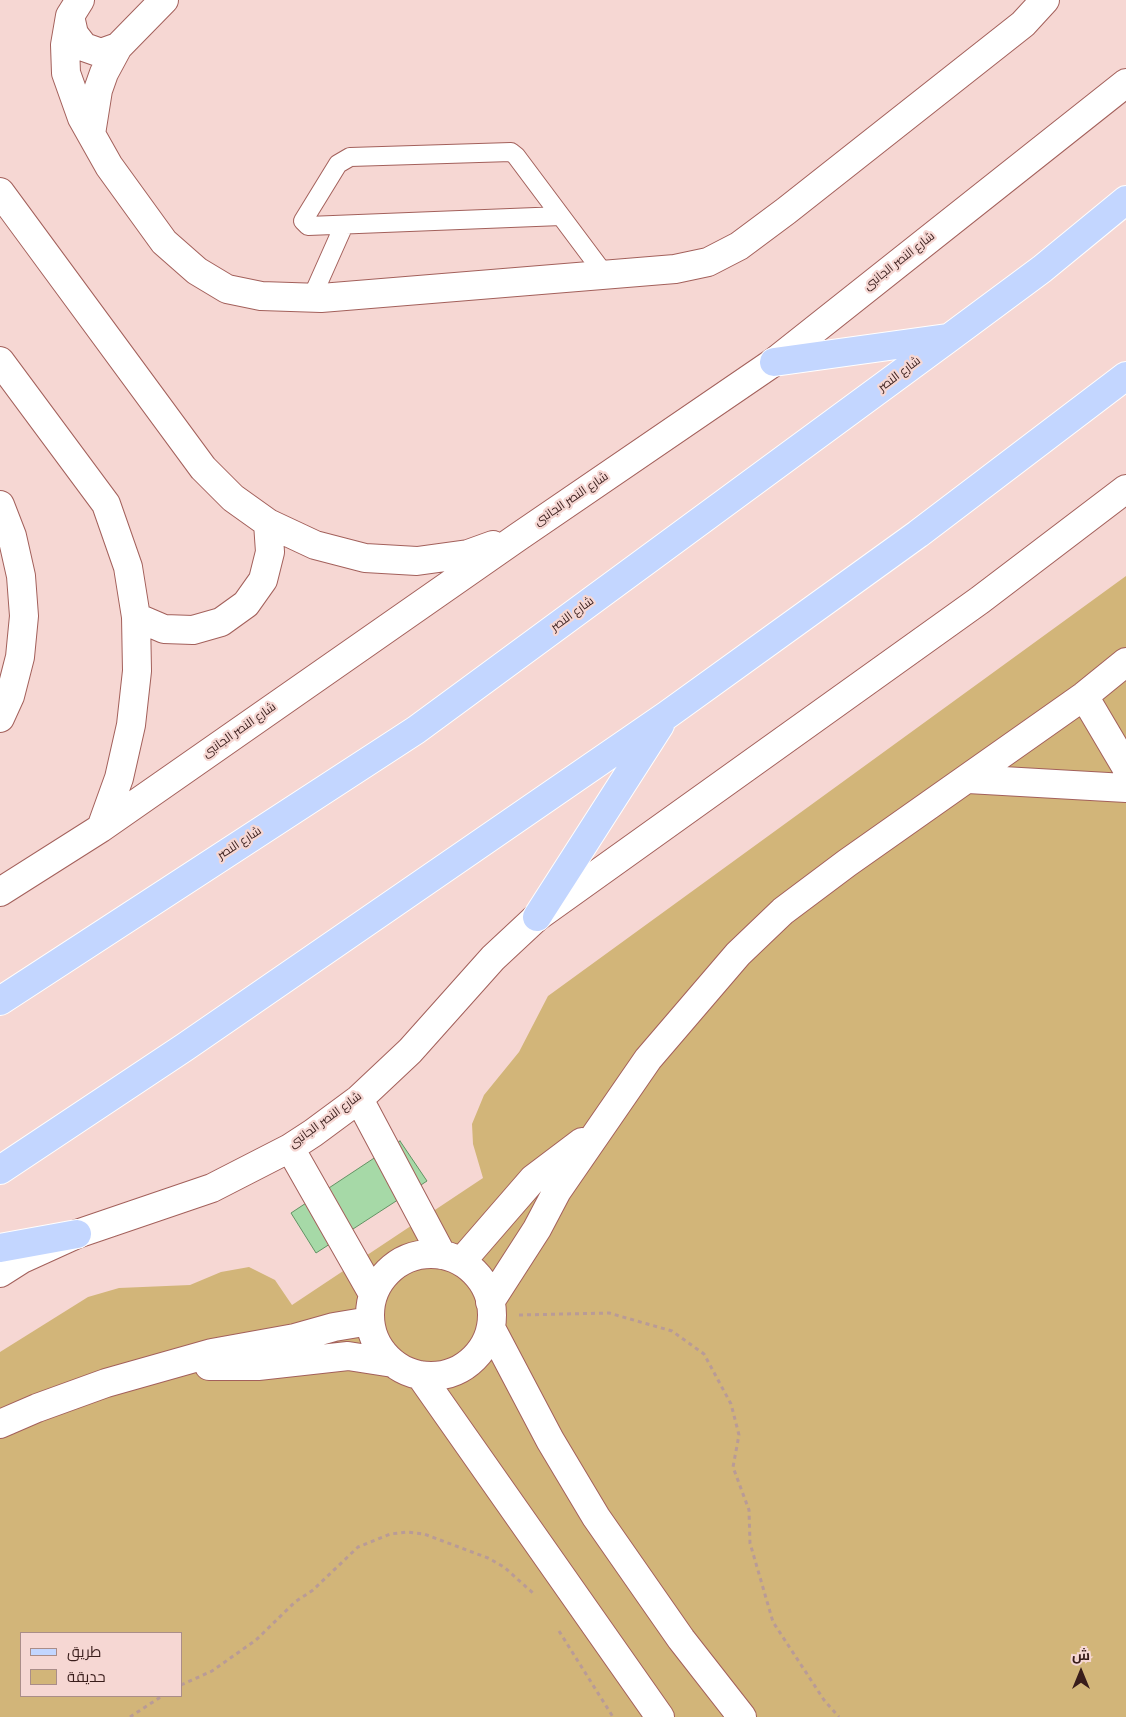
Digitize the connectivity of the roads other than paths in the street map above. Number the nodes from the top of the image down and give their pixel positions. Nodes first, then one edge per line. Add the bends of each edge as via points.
1 (164, 0) edge
2 (1045, 0) edge
3 (75, 8) edge
4 (118, 47) junction
5 (1126, 82) edge
6 (91, 134) junction
7 (0, 192) edge
8 (1126, 200) edge
9 (561, 216) junction
10 (344, 225) junction
11 (605, 274) junction
12 (312, 297) junction
13 (949, 338) junction
14 (0, 361) edge
15 (774, 362) junction
16 (1126, 376) edge
17 (1126, 489) edge
18 (0, 506) edge
19 (268, 523) junction
20 (518, 536) junction
21 (136, 617) junction
22 (1126, 662) edge
23 (1084, 696) junction
24 (667, 715) junction
25 (0, 718) edge
26 (1126, 766) edge
27 (968, 779) junction
28 (1126, 788) edge
29 (101, 828) junction
30 (0, 892) edge
31 (537, 917) junction
32 (0, 1001) edge
33 (359, 1099) junction
34 (599, 1129) junction
35 (290, 1148) junction
36 (0, 1170) edge
37 (78, 1234) junction
38 (0, 1248) edge
39 (451, 1259) junction
40 (0, 1273) edge
41 (374, 1294) junction
42 (491, 1315) junction
43 (370, 1321) junction
44 (394, 1363) junction
45 (178, 1364) junction
46 (420, 1375) junction
47 (0, 1424) edge
48 (660, 1717) edge
49 (742, 1717) edge

1 - 4 street
2 - 11 street via 1016,30 739,246 708,262 675,269
3 - 4 street via 74,34 84,47 101,53
3 - 6 street via 65,45 66,74
4 - 6 street via 98,90
5 - 15 street, شارع النصر الجانبى
6 - 12 street via 109,166 164,242 197,271 227,289 261,296
7 - 19 street via 203,468 233,498
8 - 13 main road, شارع النصر via 1042,269
9 - 10 lane
9 - 10 lane via 511,152 350,157 338,164 303,221 308,226
9 - 11 lane
10 - 12 lane
11 - 12 street
13 - 15 main road
13 - 32 main road, شارع النصر via 416,730
14 - 21 street via 106,504 128,567
15 - 20 street, شارع النصر الجانبى
16 - 24 main road via 918,534
17 - 31 street, شارع النصر الجانبى via 980,600
18 - 25 street via 12,536 21,576 24,616 20,657 10,696
19 - 20 street via 315,545 365,558 417,561 468,554
19 - 21 street via 270,552 263,580 246,604 221,622 193,630 164,628
20 - 29 street, شارع النصر الجانبى
21 - 29 street via 137,671 132,725 119,778
22 - 23 street
23 - 26 street
23 - 27 street
24 - 31 main road
24 - 36 main road via 185,1047
27 - 28 street
27 - 34 street via 782,911 738,954 687,1012 648,1059
29 - 30 street, شارع النصر الجانبى
31 - 33 street, شارع النصر الجانبى via 493,958 410,1052
33 - 35 street, شارع النصر الجانبى
33 - 39 street
34 - 39 street via 533,1179
34 - 42 street via 557,1191
35 - 37 street, شارع النصر الجانبى via 212,1188
35 - 41 street
37 - 38 main road
37 - 40 street, شارع النصر الجانبى
39 - 41 street via 425,1255 408,1258 381,1279
39 - 42 street via 474,1272 485,1286
41 - 43 street
42 - 46 street via 484,1346 472,1360 439,1376
42 - 49 street via 550,1440 596,1517 681,1639
43 - 44 street via 374,1337
43 - 45 street via 212,1353
44 - 45 street via 348,1356 258,1366
44 - 46 street
45 - 47 street via 106,1383
46 - 48 street

